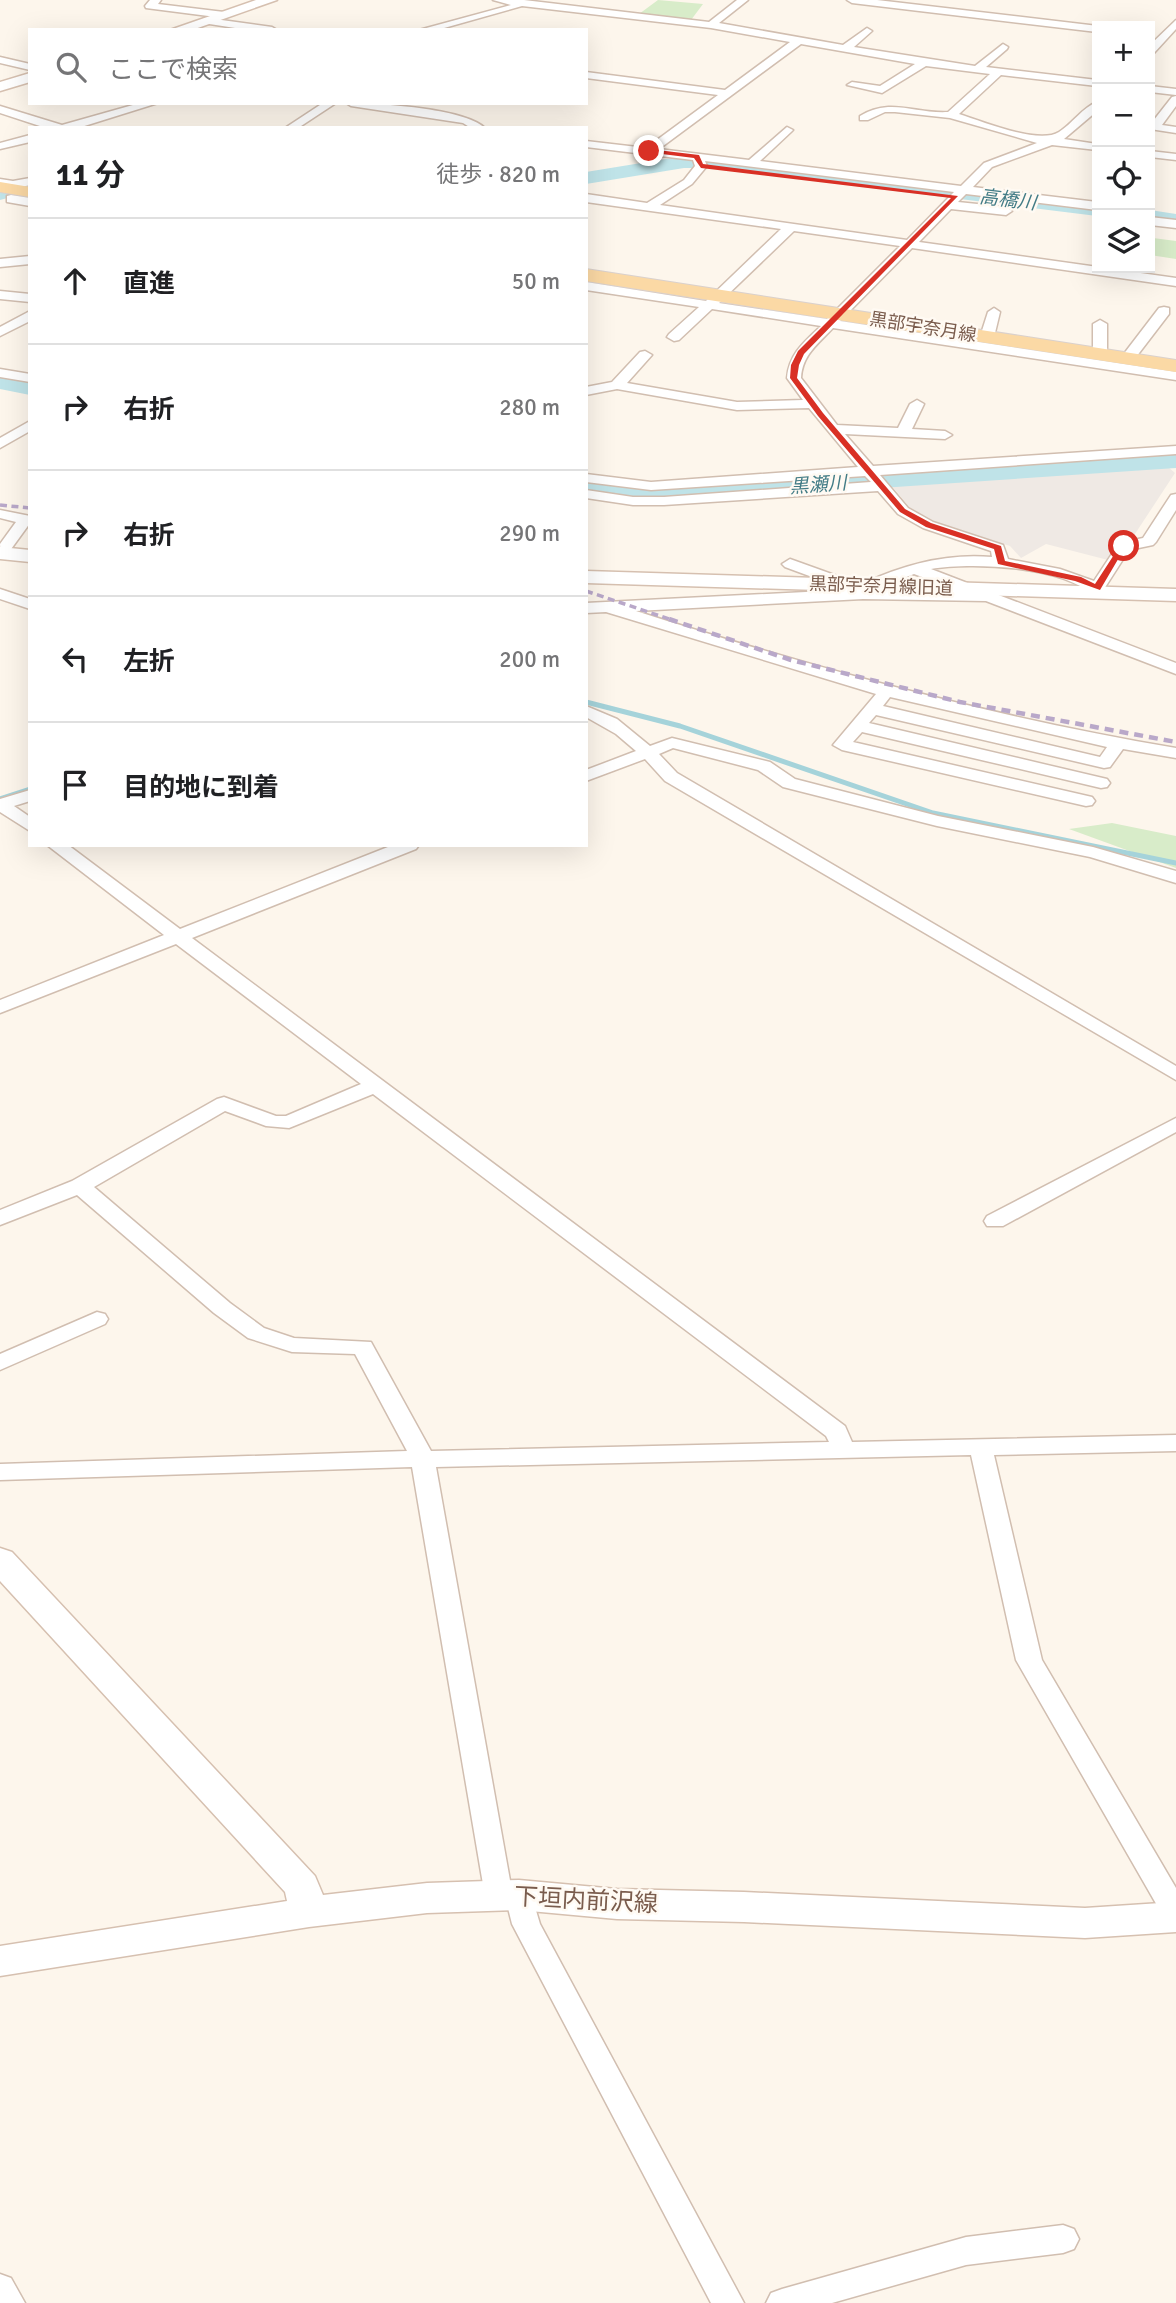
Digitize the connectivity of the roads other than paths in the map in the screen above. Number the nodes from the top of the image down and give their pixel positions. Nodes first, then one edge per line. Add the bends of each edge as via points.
1 (156, 0) edge
2 (270, 0) edge
3 (498, 0) edge
4 (538, 0) edge
5 (743, 0) edge
6 (852, 0) edge
7 (525, 4) junction
8 (224, 15) junction
9 (1089, 18) dead end
10 (205, 21) junction
11 (1176, 23) edge
12 (711, 25) junction
13 (1073, 26) junction
14 (183, 28) edge
15 (257, 28) edge
16 (432, 28) edge
17 (1092, 28) edge
18 (867, 31) dead end
19 (1155, 35) edge
20 (1164, 36) junction
21 (1176, 38) edge
22 (798, 41) junction
23 (1155, 46) edge
24 (1003, 47) dead end
25 (845, 49) junction
26 (0, 60) edge
27 (925, 62) junction
28 (28, 67) edge
29 (977, 69) junction
30 (998, 72) junction
31 (588, 75) edge
32 (28, 78) edge
33 (1092, 82) edge
34 (852, 85) dead end
35 (0, 87) edge
36 (1155, 90) edge
37 (1176, 92) edge
38 (727, 93) junction
39 (1176, 99) edge
40 (146, 105) edge
41 (328, 105) edge
42 (365, 105) edge
43 (0, 109) edge
44 (1092, 110) edge
45 (951, 115) junction
46 (864, 118) dead end
47 (52, 126) edge
48 (72, 126) edge
49 (293, 126) edge
50 (472, 126) edge
51 (787, 130) dead end
52 (1176, 130) edge
53 (28, 138) edge
54 (14, 142) junction
55 (1049, 142) junction
56 (28, 144) edge
57 (588, 144) edge
58 (1176, 144) edge
59 (0, 146) edge
60 (1092, 146) edge
61 (649, 151) junction
62 (1171, 156) edge
63 (699, 161) junction
64 (752, 163) junction
65 (28, 181) edge
66 (4, 190) edge
67 (28, 192) edge
68 (956, 197) junction
69 (588, 198) edge
70 (28, 201) edge
71 (1092, 206) edge
72 (649, 207) junction
73 (1006, 211) dead end
74 (1092, 213) edge
75 (1155, 213) edge
76 (1176, 215) edge
77 (1155, 222) edge
78 (1176, 224) edge
79 (790, 228) junction
80 (909, 245) junction
81 (28, 260) edge
82 (0, 263) edge
83 (588, 275) edge
84 (1176, 282) edge
85 (588, 286) edge
86 (0, 295) edge
87 (28, 298) edge
88 (713, 300) junction
89 (1164, 311) dead end
90 (994, 312) dead end
91 (28, 316) edge
92 (835, 318) junction
93 (1100, 324) dead end
94 (0, 332) edge
95 (674, 337) dead end
96 (987, 337) junction
97 (1100, 354) junction
98 (645, 355) dead end
99 (1128, 358) junction
100 (1176, 366) edge
101 (0, 373) edge
102 (1176, 376) edge
103 (28, 378) edge
104 (617, 385) junction
105 (588, 391) edge
106 (813, 404) junction
107 (917, 404) dead end
108 (28, 426) edge
109 (834, 429) junction
110 (903, 433) junction
111 (945, 435) dead end
112 (0, 444) edge
113 (1176, 450) edge
114 (588, 478) edge
115 (875, 479) junction
116 (588, 494) edge
117 (1176, 498) edge
118 (0, 514) edge
119 (1, 553) edge
120 (28, 556) edge
121 (1001, 562) junction
122 (790, 564) dead end
123 (916, 569) junction
124 (595, 577) edge
125 (859, 586) junction
126 (964, 589) junction
127 (1099, 591) junction
128 (0, 594) edge
129 (1176, 595) edge
130 (985, 597) junction
131 (28, 603) edge
132 (588, 608) edge
133 (609, 608) junction
134 (1176, 669) edge
135 (886, 692) junction
136 (873, 709) junction
137 (968, 711) junction
138 (588, 712) edge
139 (859, 726) junction
140 (955, 728) junction
141 (1048, 729) junction
142 (1118, 744) junction
143 (940, 745) junction
144 (1027, 745) junction
145 (648, 752) junction
146 (1176, 753) edge
147 (1011, 763) junction
148 (918, 771) junction
149 (588, 775) edge
150 (997, 781) junction
151 (1101, 783) dead end
152 (28, 796) edge
153 (1086, 801) dead end
154 (1, 805) edge
155 (28, 824) edge
156 (59, 847) edge
157 (405, 847) edge
158 (1176, 877) edge
159 (179, 936) junction
160 (0, 1007) edge
161 (1176, 1073) edge
162 (374, 1086) junction
163 (1176, 1124) edge
164 (80, 1186) junction
165 (0, 1218) edge
166 (995, 1221) dead end
167 (97, 1319) dead end
168 (0, 1363) edge
169 (1176, 1443) edge
170 (981, 1448) junction
171 (843, 1450) junction
172 (423, 1460) junction
173 (0, 1472) edge
174 (0, 1560) edge
175 (509, 1895) junction
176 (309, 1912) junction
177 (1176, 1915) edge
178 (0, 1961) edge
179 (1063, 2239) dead end
180 (0, 2288) edge
181 (9, 2303) edge
182 (729, 2303) edge
183 (782, 2303) edge

1 - 8 street via 150,6
2 - 8 street
3 - 7 street
4 - 7 street
5 - 12 street
6 - 13 street
7 - 12 street
7 - 16 street
8 - 10 street
9 - 13 street
10 - 14 street
10 - 15 street
11 - 20 street
12 - 22 street
13 - 17 street
18 - 25 street
19 - 20 street
20 - 21 street
20 - 23 street
22 - 25 street
22 - 38 street
24 - 29 street
25 - 27 street
26 - 28 street
27 - 29 street
27 - 34 street via 882,90
29 - 30 street
30 - 33 street
30 - 45 street
31 - 38 street
32 - 35 street
36 - 37 street
38 - 61 street
39 - 52 street via 1154,127
40 - 48 street
41 - 49 street
42 - 50 street via 466,120
43 - 47 street
44 - 55 street via 1069,132
45 - 46 street via 889,107
45 - 55 street
51 - 64 street
53 - 54 street
54 - 56 street
54 - 59 street
55 - 60 street
55 - 68 street via 988,165
57 - 61 street
58 - 62 street
61 - 63 street
63 - 64 street
63 - 68 street
63 - 72 street via 688,182
64 - 68 street
65 - 66 street
66 - 67 main road
66 - 70 street
68 - 71 street
68 - 73 street
68 - 74 street
68 - 80 street
69 - 72 street
72 - 79 street
75 - 76 street
77 - 78 street
79 - 80 street
79 - 88 street
80 - 84 street
80 - 92 street
81 - 82 street
83 - 88 main road, 黒部宇奈月線
85 - 88 street
86 - 87 street
88 - 92 main road, 黒部宇奈月線
88 - 95 street
89 - 99 street
90 - 96 street
91 - 94 street
92 - 96 main road, 黒部宇奈月線
92 - 102 street
92 - 106 street via 795,365 794,378
93 - 97 street
96 - 97 main road, 黒部宇奈月線
97 - 99 main road, 黒部宇奈月線
98 - 104 street
99 - 100 main road, 黒部宇奈月線
101 - 103 street
104 - 105 street
104 - 106 street via 737,405
106 - 109 street
107 - 110 street
108 - 112 street
109 - 110 street
109 - 115 street
110 - 111 street
113 - 115 street
114 - 115 street via 651,486
115 - 116 street via 664,501
115 - 121 street via 902,511 928,525 998,548
117 - 127 street via 1148,542 1124,546
118 - 119 street via 24,519
119 - 120 street
121 - 123 street via 973,559
121 - 127 street via 1078,579
122 - 125 street
123 - 125 street
123 - 126 street
124 - 125 street, 黒部宇奈月線旧道
125 - 126 street, 黒部宇奈月線旧道
126 - 127 street, 黒部宇奈月線旧道
126 - 130 street
127 - 129 street, 黒部宇奈月線旧道
128 - 131 street
130 - 133 street via 866,594
130 - 134 street
132 - 133 street
133 - 135 street
135 - 136 street
135 - 137 street
136 - 139 street
136 - 140 street
137 - 140 street
137 - 141 street
138 - 145 street via 609,720
139 - 143 street
139 - 148 street via 842,746
140 - 143 street
140 - 144 street
141 - 142 street
141 - 144 street
142 - 144 street via 1104,763
142 - 146 street
143 - 147 street
143 - 148 street
144 - 147 street
145 - 149 street
145 - 158 street via 672,743 711,751 764,766 789,783 937,821 1093,852
145 - 161 street via 671,778
147 - 150 street
147 - 151 street
148 - 150 street
150 - 153 street
152 - 154 street
154 - 155 street
156 - 159 street
157 - 159 street
159 - 160 street
159 - 162 street
162 - 164 street via 289,1122 272,1122 224,1103
162 - 171 street via 837,1433
163 - 166 street
164 - 165 street
164 - 172 street via 256,1333 292,1345 363,1347
167 - 168 street
169 - 170 street
170 - 171 street
170 - 177 street via 1029,1660
171 - 172 street
172 - 173 street
172 - 175 street
174 - 176 street via 302,1886
175 - 176 street, 下垣内前沢線 via 427,1898
175 - 177 street, 下垣内前沢線 via 617,1904 1085,1923
175 - 182 street
176 - 178 street, 下垣内前沢線
179 - 183 street via 967,2251
180 - 181 street

